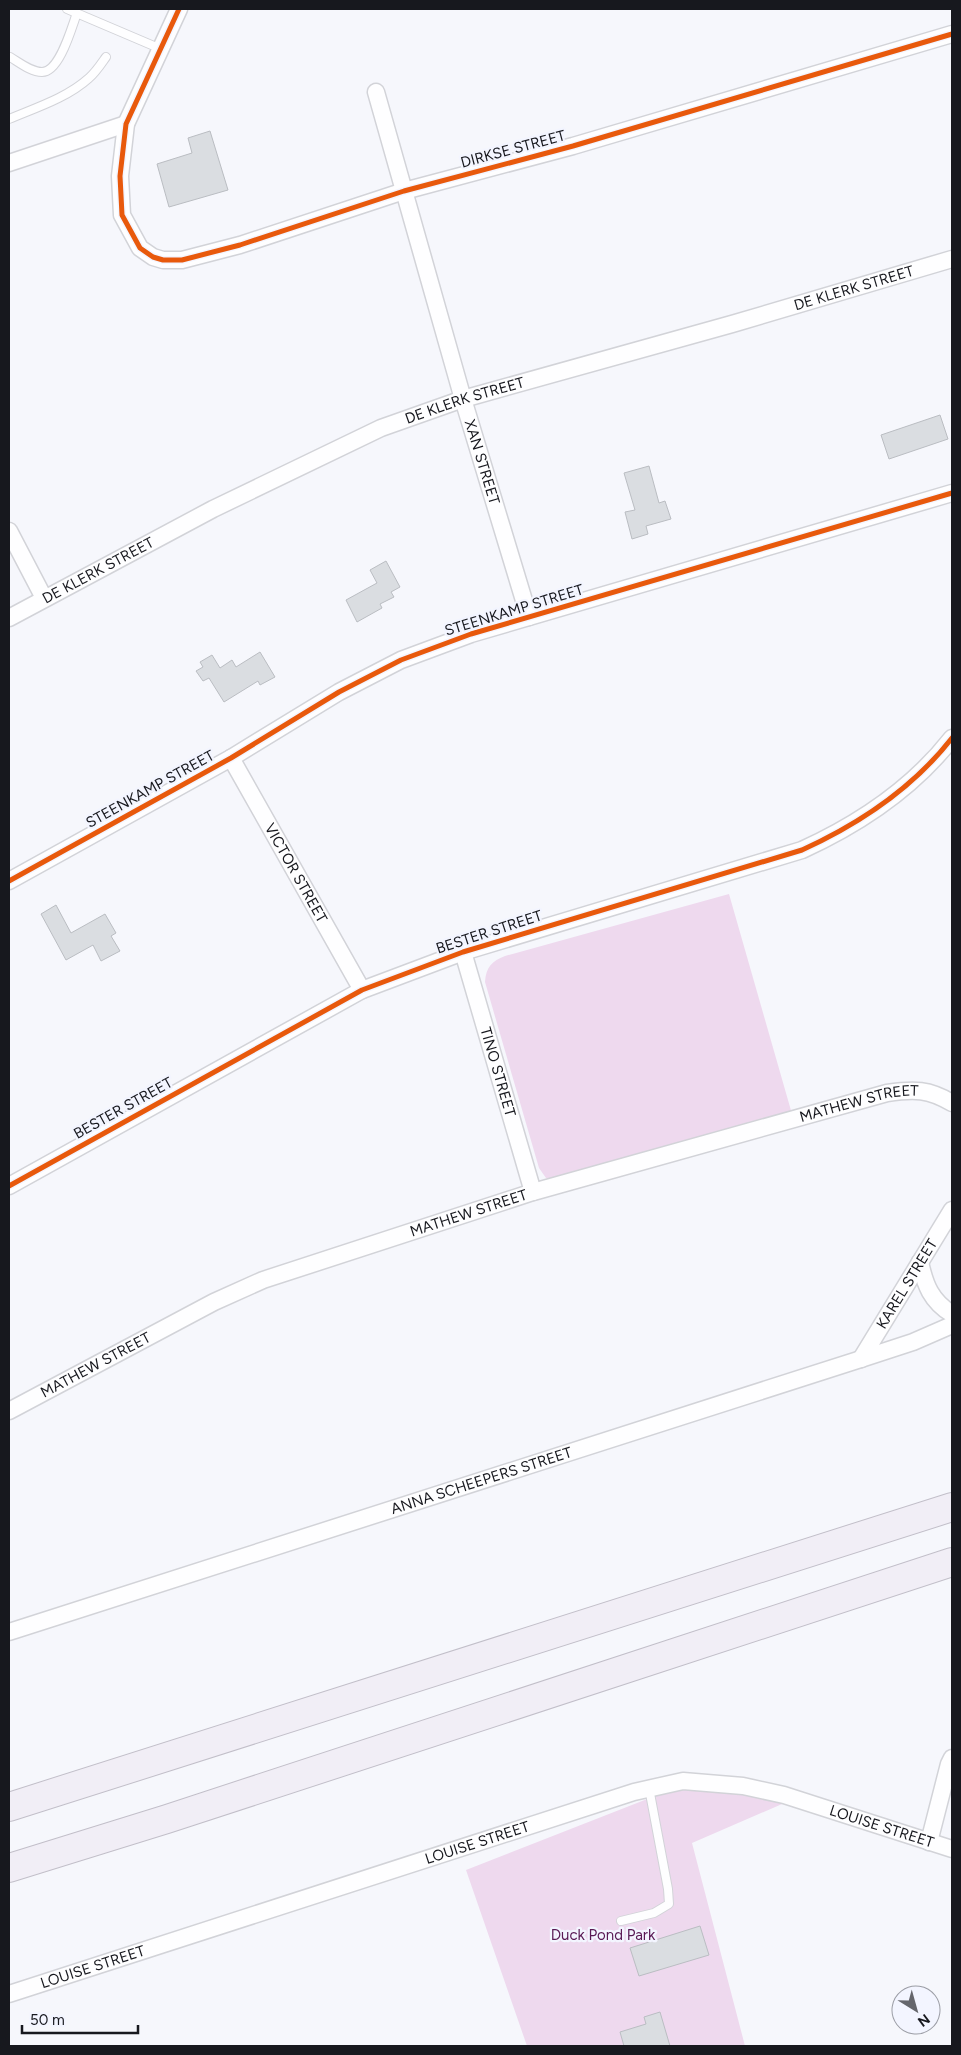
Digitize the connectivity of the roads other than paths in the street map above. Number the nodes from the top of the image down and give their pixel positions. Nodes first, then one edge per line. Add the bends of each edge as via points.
1 (67, 9) edge
2 (179, 9) edge
3 (77, 13) junction
4 (952, 34) edge
5 (160, 49) junction
6 (10, 57) dead end
7 (106, 57) dead end
8 (376, 92) dead end
9 (9, 119) edge
10 (126, 124) junction
11 (9, 163) edge
12 (404, 191) junction
13 (952, 258) edge
14 (463, 399) junction
15 (952, 493) edge
16 (9, 531) edge
17 (44, 598) junction
18 (529, 617) junction
19 (9, 618) edge
20 (952, 738) edge
21 (231, 758) junction
22 (9, 881) edge
23 (464, 952) junction
24 (362, 990) junction
25 (952, 1102) edge
26 (9, 1186) edge
27 (533, 1192) junction
28 (952, 1210) edge
29 (920, 1262) junction
30 (952, 1314) edge
31 (952, 1325) edge
32 (861, 1359) junction
33 (9, 1411) edge
34 (952, 1486) edge
35 (952, 1506) edge
36 (952, 1562) edge
37 (952, 1572) edge
38 (724, 1581) junction
39 (9, 1632) edge
40 (730, 1634) junction
41 (952, 1758) edge
42 (649, 1788) junction
43 (9, 1807) edge
44 (929, 1842) junction
45 (952, 1849) edge
46 (9, 1868) edge
47 (621, 1921) dead end
48 (9, 1994) edge

1 - 3 lane
2 - 5 street, DIRKSE STREET
3 - 5 lane
3 - 6 lane via 53,68 42,72
4 - 12 street, DIRKSE STREET via 573,146
5 - 10 street, DIRKSE STREET
7 - 9 lane via 89,78 72,90
8 - 12 street, XAN STREET
10 - 11 street
10 - 12 street, DIRKSE STREET via 120,176 122,215 140,248 163,260 182,260 240,245
12 - 14 street, XAN STREET
13 - 14 street, DE KLERK STREET
14 - 17 street, DE KLERK STREET via 381,428 299,466
14 - 18 street, XAN STREET
15 - 18 street, STEENKAMP STREET
16 - 17 street
17 - 19 street, DE KLERK STREET
18 - 21 street, STEENKAMP STREET via 401,660 339,692
20 - 23 street, BESTER STREET via 922,772 878,808 802,850
21 - 22 street, STEENKAMP STREET
21 - 24 street, VICTOR STREET
23 - 24 street, BESTER STREET
23 - 27 street, TINO STREET
24 - 26 street, BESTER STREET
25 - 27 street, MATHEW STREET via 926,1091 888,1093
27 - 33 street, MATHEW STREET via 263,1280 214,1302
28 - 29 street, KAREL STREET
29 - 30 street via 929,1292
29 - 32 street, KAREL STREET
31 - 32 street, ANNA SCHEEPERS STREET
32 - 39 street, ANNA SCHEEPERS STREET
34 - 38 highway
35 - 38 highway
36 - 40 highway
37 - 40 highway
38 - 43 highway
40 - 46 highway
41 - 44 street
42 - 44 street, LOUISE STREET via 683,1781 743,1786 784,1795
42 - 47 lane via 669,1904 654,1913
42 - 48 street, LOUISE STREET
44 - 45 street, LOUISE STREET

